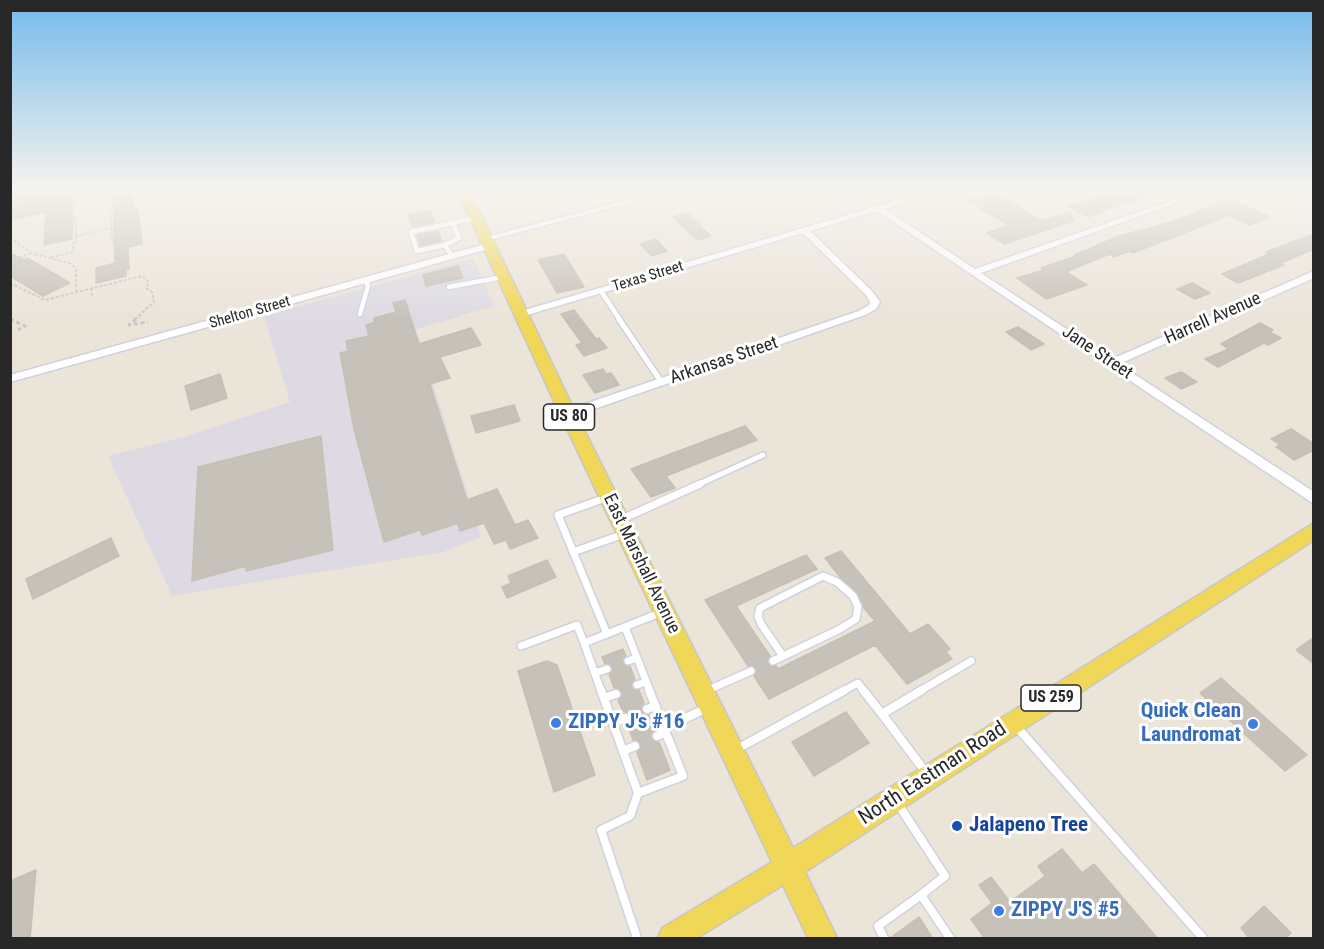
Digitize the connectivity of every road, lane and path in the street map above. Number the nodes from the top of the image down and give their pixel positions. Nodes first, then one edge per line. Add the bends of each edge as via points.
1 (76, 232) edge
2 (92, 232) edge
3 (112, 232) edge
4 (411, 232) edge
5 (457, 232) edge
6 (484, 232) edge
7 (523, 232) edge
8 (796, 232) edge
9 (806, 232) edge
10 (914, 232) edge
11 (1087, 232) edge
12 (76, 236) junction
13 (10, 237) edge
14 (488, 242) junction
15 (113, 245) dead end
16 (446, 245) junction
17 (31, 253) junction
18 (452, 256) junction
19 (50, 258) junction
20 (10, 262) edge
21 (974, 272) junction
22 (1314, 274) edge
23 (503, 277) junction
24 (365, 280) junction
25 (10, 283) edge
26 (449, 287) dead end
27 (91, 288) junction
28 (601, 291) junction
29 (76, 292) junction
30 (92, 297) dead end
31 (360, 314) dead end
32 (521, 314) junction
33 (10, 319) edge
34 (148, 322) dead end
35 (18, 330) dead end
36 (1113, 363) junction
37 (10, 379) edge
38 (662, 383) junction
39 (568, 414) junction
40 (763, 456) dead end
41 (608, 497) junction
42 (1314, 499) edge
43 (623, 527) junction
44 (1314, 530) edge
45 (573, 552) junction
46 (664, 612) junction
47 (625, 627) junction
48 (607, 634) junction
49 (584, 643) junction
50 (521, 646) dead end
51 (783, 656) junction
52 (637, 658) junction
53 (628, 661) dead end
54 (773, 661) dead end
55 (971, 661) dead end
56 (607, 669) dead end
57 (750, 671) dead end
58 (595, 673) junction
59 (616, 694) dead end
60 (604, 698) junction
61 (707, 700) junction
62 (656, 706) junction
63 (647, 709) dead end
64 (882, 714) junction
65 (625, 718) dead end
66 (613, 723) junction
67 (1013, 723) junction
68 (665, 730) junction
69 (657, 736) dead end
70 (635, 746) dead end
71 (623, 751) junction
72 (732, 751) junction
73 (929, 777) junction
74 (638, 794) junction
75 (894, 799) junction
76 (788, 867) junction
77 (921, 895) junction
78 (947, 938) edge
79 (637, 939) edge
80 (672, 939) edge
81 (823, 939) edge
82 (884, 939) edge
83 (1203, 939) edge

1 - 12 path
2 - 12 path
3 - 15 path
4 - 16 lane via 417,251
5 - 16 lane via 459,238
6 - 14 main road, East Marshall Avenue / US 80
7 - 14 street, Shelton Street
8 - 28 street, Texas Street
9 - 38 street, Arkansas Street via 869,293 875,302 871,309
10 - 21 street, Jane Street
11 - 21 street
12 - 19 path via 72,252
13 - 17 path
14 - 18 street, Shelton Street
14 - 23 main road, East Marshall Avenue / US 80
16 - 18 lane
17 - 19 path
17 - 20 path
18 - 24 street, Shelton Street
19 - 29 path via 72,264 76,270
21 - 36 street, Jane Street
22 - 36 street, Harrell Avenue
23 - 26 lane
23 - 32 main road, East Marshall Avenue / US 80
24 - 31 lane via 368,286
24 - 37 street, Shelton Street
25 - 29 path via 45,300
27 - 29 path
27 - 30 path
27 - 34 path via 144,277 154,303 129,325
28 - 32 street, Texas Street
28 - 38 lane
32 - 39 main road, East Marshall Avenue / US 80
33 - 35 path via 25,326
36 - 42 street, Jane Street
38 - 39 street, Arkansas Street
39 - 41 main road, East Marshall Avenue / US 80
40 - 43 lane
41 - 43 main road, East Marshall Avenue / US 80
41 - 45 lane via 558,515
43 - 45 lane
43 - 46 main road, East Marshall Avenue / US 80
44 - 67 main road, North Eastman Road / US 259
45 - 48 lane
46 - 47 lane
46 - 61 main road, East Marshall Avenue / US 80
47 - 48 lane
47 - 52 lane
48 - 49 lane
49 - 50 lane via 578,625
49 - 58 lane
51 - 51 lane via 856,619 858,607 853,596 823,576 760,608 761,624
51 - 54 lane
52 - 53 lane
52 - 62 lane via 641,683
55 - 64 lane
56 - 58 lane
57 - 61 lane
58 - 60 lane
59 - 60 lane
60 - 66 lane
61 - 68 lane
61 - 72 main road, East Marshall Avenue / US 80
62 - 63 lane
62 - 68 lane
64 - 72 lane via 858,683
64 - 73 lane
65 - 66 lane
66 - 71 lane
67 - 73 main road, North Eastman Road / US 259
67 - 83 lane
68 - 69 lane
68 - 74 lane via 683,776
70 - 71 lane
71 - 74 lane
72 - 76 main road, East Marshall Avenue / US 80
73 - 75 main road, North Eastman Road / US 259
74 - 79 lane via 630,816 601,830
75 - 76 main road, North Eastman Road / US 259
75 - 77 lane via 945,876
76 - 80 main road, North Eastman Road / US 259
76 - 81 main road, East Marshall Avenue / US 80
77 - 78 lane
77 - 82 lane via 878,926

